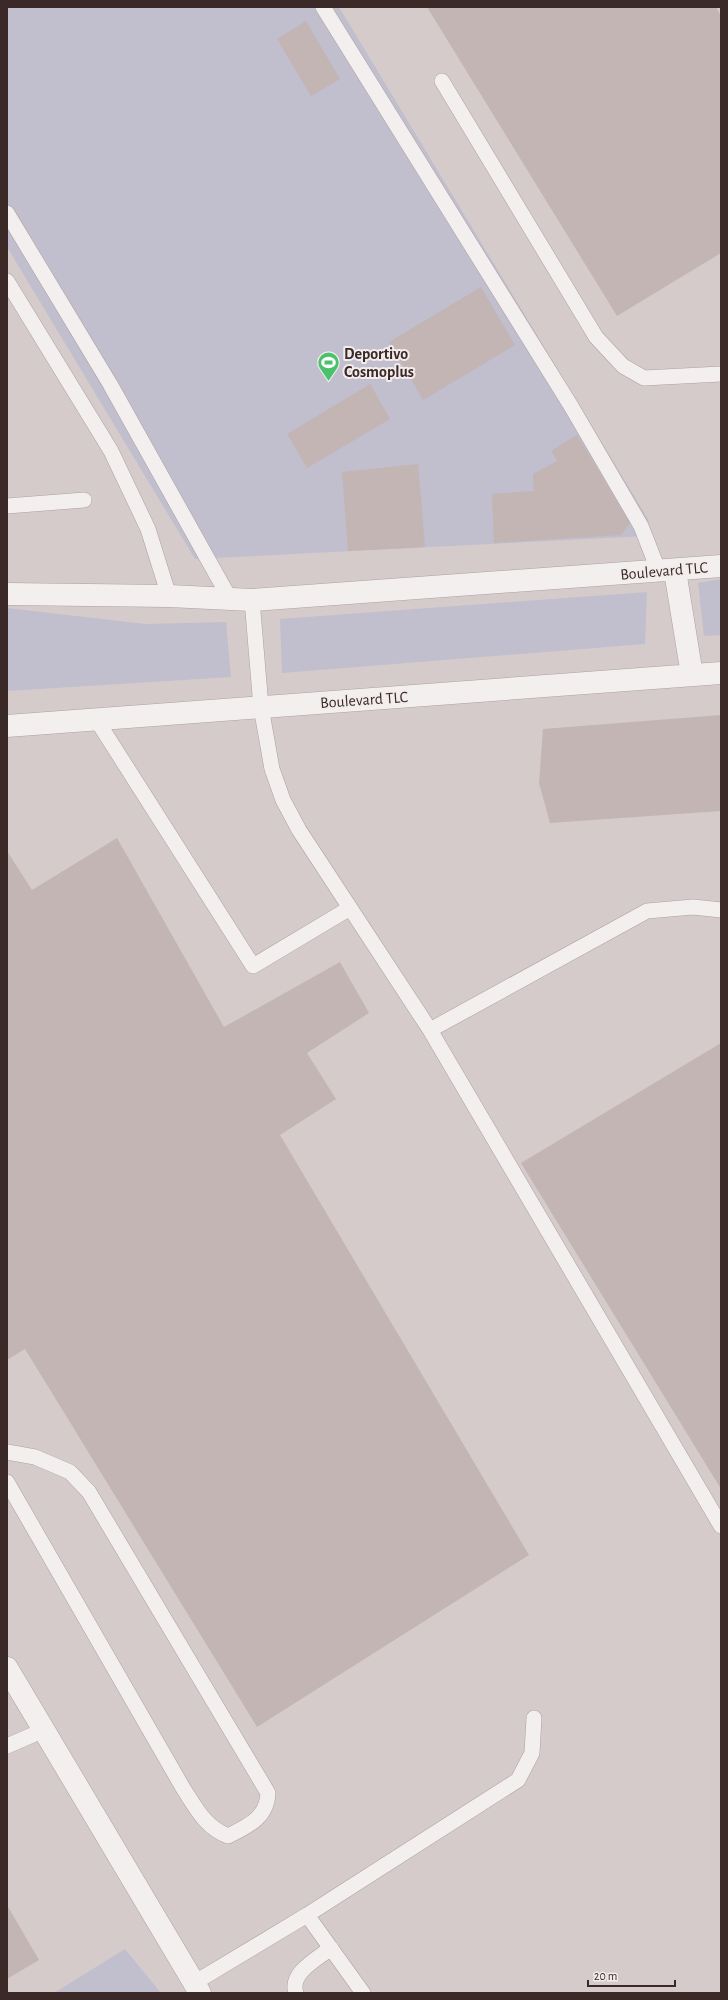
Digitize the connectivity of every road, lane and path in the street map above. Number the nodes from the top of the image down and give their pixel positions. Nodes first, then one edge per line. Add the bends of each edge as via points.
1 (323, 7) edge
2 (442, 81) dead end
3 (7, 213) edge
4 (7, 281) edge
5 (721, 374) edge
6 (84, 500) dead end
7 (7, 506) edge
8 (721, 566) edge
9 (667, 571) junction
10 (7, 594) edge
11 (169, 596) junction
12 (230, 600) junction
13 (252, 600) junction
14 (721, 672) edge
15 (692, 674) junction
16 (261, 707) junction
17 (96, 719) junction
18 (7, 726) edge
19 (350, 908) junction
20 (721, 910) edge
21 (430, 1030) junction
22 (7, 1452) edge
23 (7, 1482) edge
24 (721, 1526) edge
25 (7, 1668) edge
26 (534, 1718) dead end
27 (44, 1730) junction
28 (7, 1746) edge
29 (307, 1915) junction
30 (331, 1948) junction
31 (197, 1988) edge
32 (296, 1993) edge
33 (363, 1993) edge

1 - 9 lane via 571,406
2 - 5 lane via 596,337 623,366 644,378
3 - 12 lane via 110,384
4 - 11 lane via 111,451 148,529
6 - 7 lane
8 - 9 street, Boulevard TLC
9 - 13 street, Boulevard TLC
9 - 15 street
10 - 11 street, Boulevard TLC
11 - 12 street, Boulevard TLC
12 - 13 street, Boulevard TLC
13 - 16 lane
14 - 15 street, Boulevard TLC
15 - 16 street, Boulevard TLC
16 - 17 street, Boulevard TLC
16 - 19 lane via 272,769 283,800 299,830
17 - 18 street, Boulevard TLC
17 - 19 lane via 253,966
19 - 21 lane
20 - 21 lane via 692,907 647,911
21 - 24 lane
22 - 23 lane via 35,1457 70,1472 89,1492 268,1793 267,1805 256,1821 228,1836 216,1831 203,1817 183,1788
25 - 27 street
26 - 29 lane via 532,1753 518,1780
27 - 28 lane
27 - 31 street
29 - 30 lane
29 - 31 lane
30 - 32 lane via 301,1971 294,1984
30 - 33 lane

